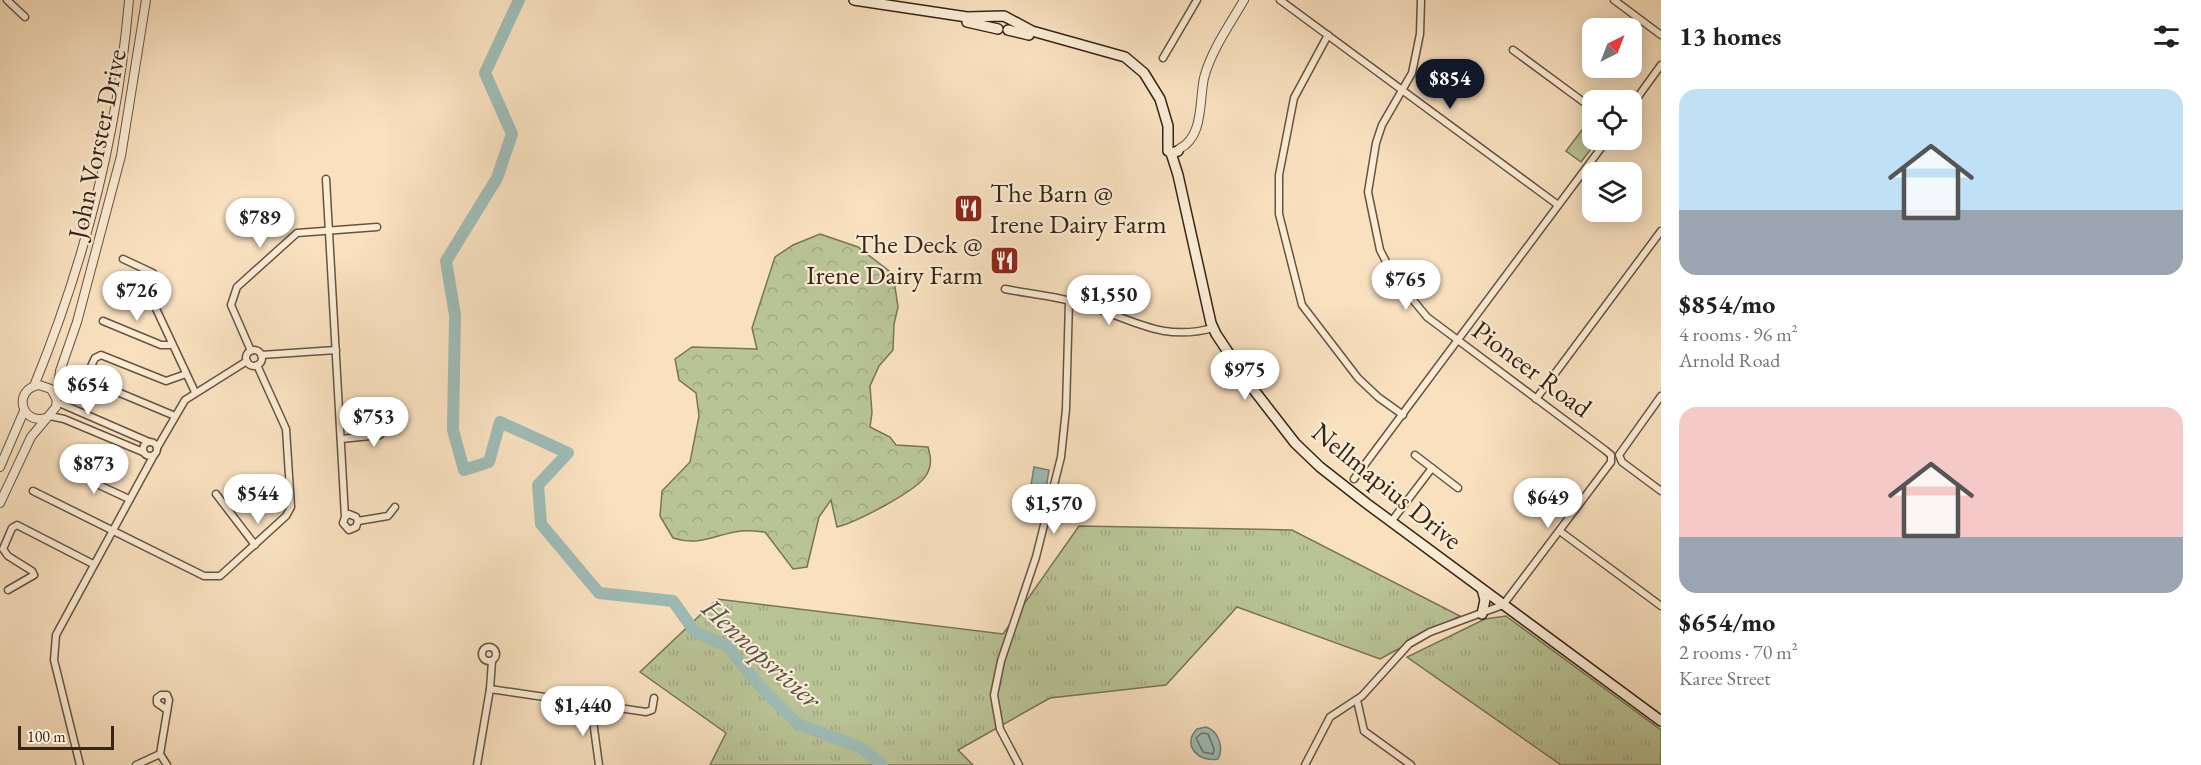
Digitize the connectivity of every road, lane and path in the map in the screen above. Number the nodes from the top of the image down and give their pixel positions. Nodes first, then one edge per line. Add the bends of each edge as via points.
1 (7, 0) edge
2 (129, 0) edge
3 (146, 0) edge
4 (854, 0) edge
5 (1197, 0) edge
6 (1244, 0) edge
7 (1280, 0) edge
8 (1421, 0) edge
9 (1614, 0) edge
10 (930, 13) junction
11 (25, 17) dead end
12 (1006, 27) junction
13 (1328, 35) junction
14 (1661, 35) edge
15 (1513, 50) dead end
16 (1163, 58) dead end
17 (1661, 65) edge
18 (1403, 90) junction
19 (1642, 91) edge
20 (1582, 101) edge
21 (1175, 147) junction
22 (1599, 150) edge
23 (326, 179) dead end
24 (1558, 205) junction
25 (377, 227) dead end
26 (328, 230) junction
27 (1661, 231) edge
28 (123, 259) dead end
29 (113, 289) dead end
30 (1005, 289) dead end
31 (1069, 301) junction
32 (152, 302) junction
33 (103, 321) dead end
34 (1213, 328) junction
35 (1458, 340) junction
36 (172, 345) junction
37 (336, 350) junction
38 (251, 351) junction
39 (261, 355) junction
40 (247, 361) junction
41 (257, 365) junction
42 (186, 374) junction
43 (34, 386) junction
44 (195, 392) junction
45 (1661, 396) edge
46 (1536, 399) junction
47 (57, 401) junction
48 (24, 411) junction
49 (1403, 414) junction
50 (175, 416) junction
51 (48, 417) junction
52 (112, 425) junction
53 (387, 426) dead end
54 (168, 429) junction
55 (106, 437) junction
56 (340, 439) junction
57 (150, 442) junction
58 (157, 448) junction
59 (145, 454) junction
60 (154, 455) junction
61 (1415, 455) dead end
62 (82, 460) dead end
63 (0, 467) edge
64 (1432, 468) junction
65 (144, 474) junction
66 (1354, 479) dead end
67 (1458, 488) dead end
68 (33, 491) dead end
69 (1661, 491) edge
70 (216, 495) dead end
71 (129, 499) junction
72 (0, 503) edge
73 (395, 507) dead end
74 (345, 517) junction
75 (358, 521) junction
76 (1391, 522) junction
77 (112, 532) junction
78 (1561, 532) junction
79 (255, 545) junction
80 (93, 564) junction
81 (1482, 589) junction
82 (8, 590) dead end
83 (1503, 604) junction
84 (1661, 606) edge
85 (1482, 614) junction
86 (492, 661) dead end
87 (490, 688) junction
88 (654, 698) dead end
89 (1357, 700) junction
90 (591, 706) junction
91 (166, 710) dead end
92 (1661, 721) edge
93 (160, 754) junction
94 (80, 765) edge
95 (136, 765) edge
96 (167, 765) edge
97 (477, 765) edge
98 (599, 765) edge
99 (1020, 765) edge
100 (1305, 765) edge
101 (1411, 765) edge

1 - 11 street
2 - 43 street, John Vorster Drive via 117,85 90,220 69,294
3 - 47 street, John Vorster Drive via 121,156 60,371
4 - 10 main road, Nellmapius Drive
5 - 16 street
6 - 21 street via 1209,64 1192,137
7 - 13 street
8 - 18 street, Pioneer Road via 1415,60
9 - 14 street
10 - 12 main road, Nellmapius Drive
10 - 12 main road, Nellmapius Drive via 1007,17
12 - 21 main road, Nellmapius Drive via 1115,53 1134,63 1157,91
13 - 18 street
13 - 49 street via 1293,98 1279,175 1279,214 1302,304 1358,378
15 - 20 street
17 - 19 street
18 - 24 street
18 - 35 street, Pioneer Road via 1376,143 1368,192 1372,220 1380,250 1394,277 1425,315
21 - 34 main road, Nellmapius Drive
22 - 24 street
23 - 26 street
24 - 35 street
25 - 26 street
26 - 37 street
26 - 38 street via 301,231 288,238 235,290 231,305
27 - 46 street
28 - 32 street via 153,273 149,288
29 - 32 street via 141,302
30 - 31 street
31 - 34 street via 1160,331 1183,334
31 - 99 street via 1061,457 1036,556 993,696 998,725
32 - 36 street
33 - 36 street via 166,347
34 - 76 main road, Nellmapius Drive via 1250,385 1300,448
35 - 46 street, Pioneer Road
35 - 49 street
36 - 42 street
37 - 39 street
37 - 56 street
38 - 39 street
38 - 40 street
39 - 41 street
40 - 41 street
40 - 44 street
41 - 79 street via 286,429 291,503 288,513
42 - 44 street
42 - 50 street via 166,381 101,355 95,358 89,373 96,383
43 - 47 street via 51,389
43 - 48 street via 23,395
44 - 50 street
45 - 69 street via 1619,455 1623,463
46 - 78 street, Pioneer Road via 1611,455 1610,465
47 - 51 street
47 - 52 street
48 - 51 street via 34,419
48 - 63 street
49 - 66 street
50 - 54 street
51 - 55 street via 64,419
51 - 72 street via 27,444
52 - 55 street
52 - 57 street
53 - 56 street via 380,435
54 - 57 street
54 - 58 street
55 - 59 street
56 - 74 street
57 - 58 street
57 - 59 street via 144,445
58 - 60 street
59 - 60 street
59 - 65 street
60 - 65 street
61 - 64 street
62 - 71 street via 101,486
64 - 67 street
64 - 76 street
65 - 71 street
68 - 77 street
70 - 79 street
71 - 77 street
73 - 75 street via 391,515
74 - 75 street via 354,515
74 - 75 street via 343,523 349,530
76 - 81 main road, Nellmapius Drive
77 - 79 street via 212,578 226,572
77 - 80 street
78 - 83 street
78 - 84 street
80 - 82 street via 17,525 3,549 34,575
80 - 94 street via 56,635 53,649
81 - 83 main road, Nellmapius Drive
81 - 85 main road
83 - 85 street
83 - 92 main road, Nellmapius Drive
85 - 89 street via 1430,632 1409,644
86 - 87 street
87 - 90 street
87 - 97 street
88 - 90 street via 652,710 646,712
89 - 100 street via 1328,721
89 - 101 street via 1364,731
90 - 98 street
91 - 93 street
93 - 95 street
93 - 96 street

